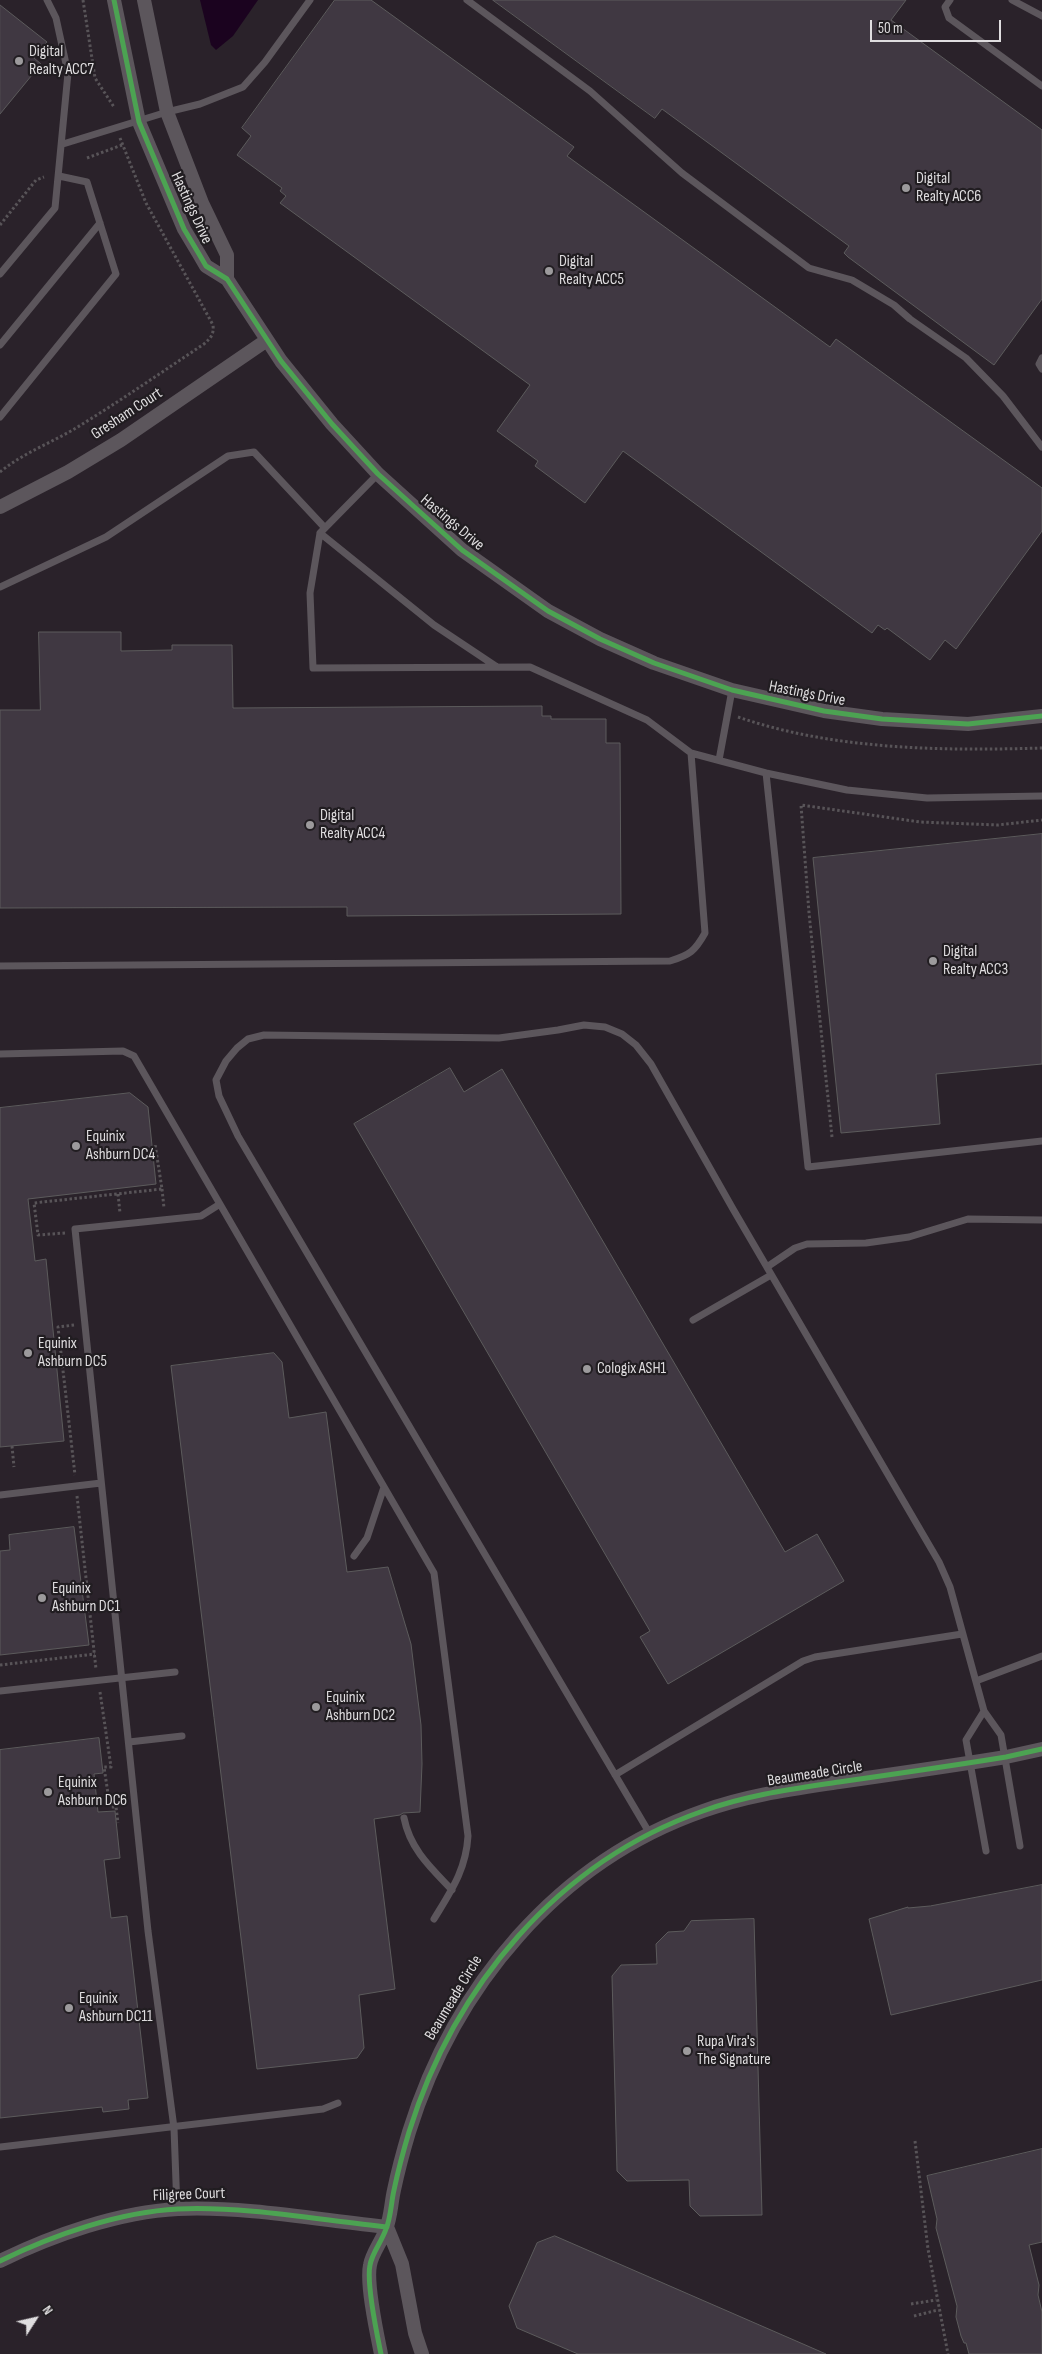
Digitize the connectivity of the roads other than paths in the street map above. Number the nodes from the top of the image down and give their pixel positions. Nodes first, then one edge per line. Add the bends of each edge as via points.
1 (47, 0) edge
2 (114, 0) edge
3 (144, 0) edge
4 (310, 0) edge
5 (467, 0) edge
6 (950, 0) edge
7 (1012, 0) edge
8 (1042, 16) edge
9 (1042, 86) edge
10 (167, 112) junction
11 (139, 122) junction
12 (63, 144) junction
13 (58, 176) junction
14 (100, 223) junction
15 (0, 274) edge
16 (227, 278) junction
17 (267, 340) junction
18 (0, 344) edge
19 (1042, 358) edge
20 (1042, 369) edge
21 (0, 417) edge
22 (1042, 447) edge
23 (378, 474) junction
24 (0, 507) edge
25 (323, 530) junction
26 (0, 587) edge
27 (498, 667) junction
28 (732, 690) junction
29 (1042, 716) edge
30 (691, 753) junction
31 (718, 760) junction
32 (766, 773) junction
33 (1042, 796) edge
34 (0, 966) edge
35 (0, 1054) edge
36 (1042, 1141) edge
37 (220, 1204) junction
38 (1042, 1220) edge
39 (767, 1267) junction
40 (771, 1275) junction
41 (693, 1320) dead end
42 (101, 1483) junction
43 (384, 1487) junction
44 (0, 1495) edge
45 (354, 1556) dead end
46 (962, 1634) junction
47 (1042, 1656) edge
48 (175, 1672) dead end
49 (122, 1678) junction
50 (976, 1681) junction
51 (0, 1692) edge
52 (984, 1711) junction
53 (182, 1736) dead end
54 (128, 1742) junction
55 (1042, 1749) edge
56 (1006, 1757) junction
57 (971, 1762) junction
58 (615, 1775) junction
59 (404, 1818) dead end
60 (650, 1834) junction
61 (1020, 1846) dead end
62 (986, 1852) dead end
63 (452, 1890) junction
64 (434, 1919) dead end
65 (338, 2103) dead end
66 (174, 2128) junction
67 (0, 2147) edge
68 (177, 2209) junction
69 (387, 2227) junction
70 (0, 2261) edge
71 (381, 2354) edge
72 (422, 2354) edge

1 - 12 lane via 56,18 68,73
2 - 11 street, Hastings Drive
3 - 10 street, Hastings Drive
4 - 10 lane via 266,62 243,87 200,104
5 - 22 lane via 590,91 682,173 809,268 852,280 894,305 966,358 1003,396
6 - 9 lane via 945,7 949,18
7 - 8 lane
10 - 11 lane
10 - 16 street, Hastings Drive via 202,203 227,254
11 - 12 lane
11 - 16 street, Hastings Drive via 194,246 206,266
12 - 13 lane
13 - 14 lane via 87,182
13 - 15 lane via 55,208
14 - 18 lane
14 - 21 lane via 116,274
16 - 17 street, Hastings Drive
17 - 23 street, Hastings Drive via 313,402
17 - 24 street, Gresham Court via 121,440
19 - 20 lane via 1039,364
23 - 25 lane
23 - 28 street, Hastings Drive via 462,550 548,611 654,663
25 - 26 lane via 254,452 228,456 106,537
25 - 27 lane via 434,625
25 - 27 lane via 310,593 313,668
27 - 30 lane via 530,667 647,720
28 - 29 street, Hastings Drive via 824,711 882,720 968,724
28 - 31 lane
30 - 31 lane
30 - 34 lane via 705,933 687,956 670,961
31 - 32 lane
32 - 33 lane via 847,790 927,798
32 - 36 lane via 808,1167
35 - 37 lane via 123,1051 134,1056
37 - 42 lane via 201,1216 75,1228
37 - 43 lane
38 - 39 lane via 968,1219 909,1237 807,1244 794,1248
39 - 40 lane
39 - 58 lane via 651,1064 636,1045 605,1027 584,1025 499,1038 264,1034 248,1039 237,1048 216,1080 219,1096 238,1136
40 - 41 lane
40 - 46 lane via 939,1562 950,1587
42 - 44 lane
42 - 49 lane
43 - 45 lane via 367,1538
43 - 63 lane via 434,1573 468,1836 466,1857
46 - 50 lane
46 - 58 lane via 803,1661
47 - 50 lane
48 - 49 lane
49 - 51 lane
49 - 54 lane
50 - 52 lane
52 - 56 lane via 1001,1735
52 - 57 lane via 966,1740
53 - 54 lane
54 - 66 lane via 148,1931
55 - 56 street, Beaumeade Circle
56 - 57 street, Beaumeade Circle
56 - 61 lane
57 - 60 street, Beaumeade Circle via 762,1794 702,1811
57 - 62 lane
58 - 60 lane
59 - 63 lane via 412,1844
60 - 69 street, Beaumeade Circle via 591,1870 556,1899 495,1961 474,1992 432,2070 414,2116
63 - 64 lane
65 - 66 lane via 323,2109
66 - 67 lane
66 - 68 lane
68 - 69 street, Filigree Court via 222,2209
68 - 70 street, Filigree Court via 134,2215 64,2234
69 - 71 street, Beaumeade Circle via 370,2266
69 - 72 street via 402,2264

